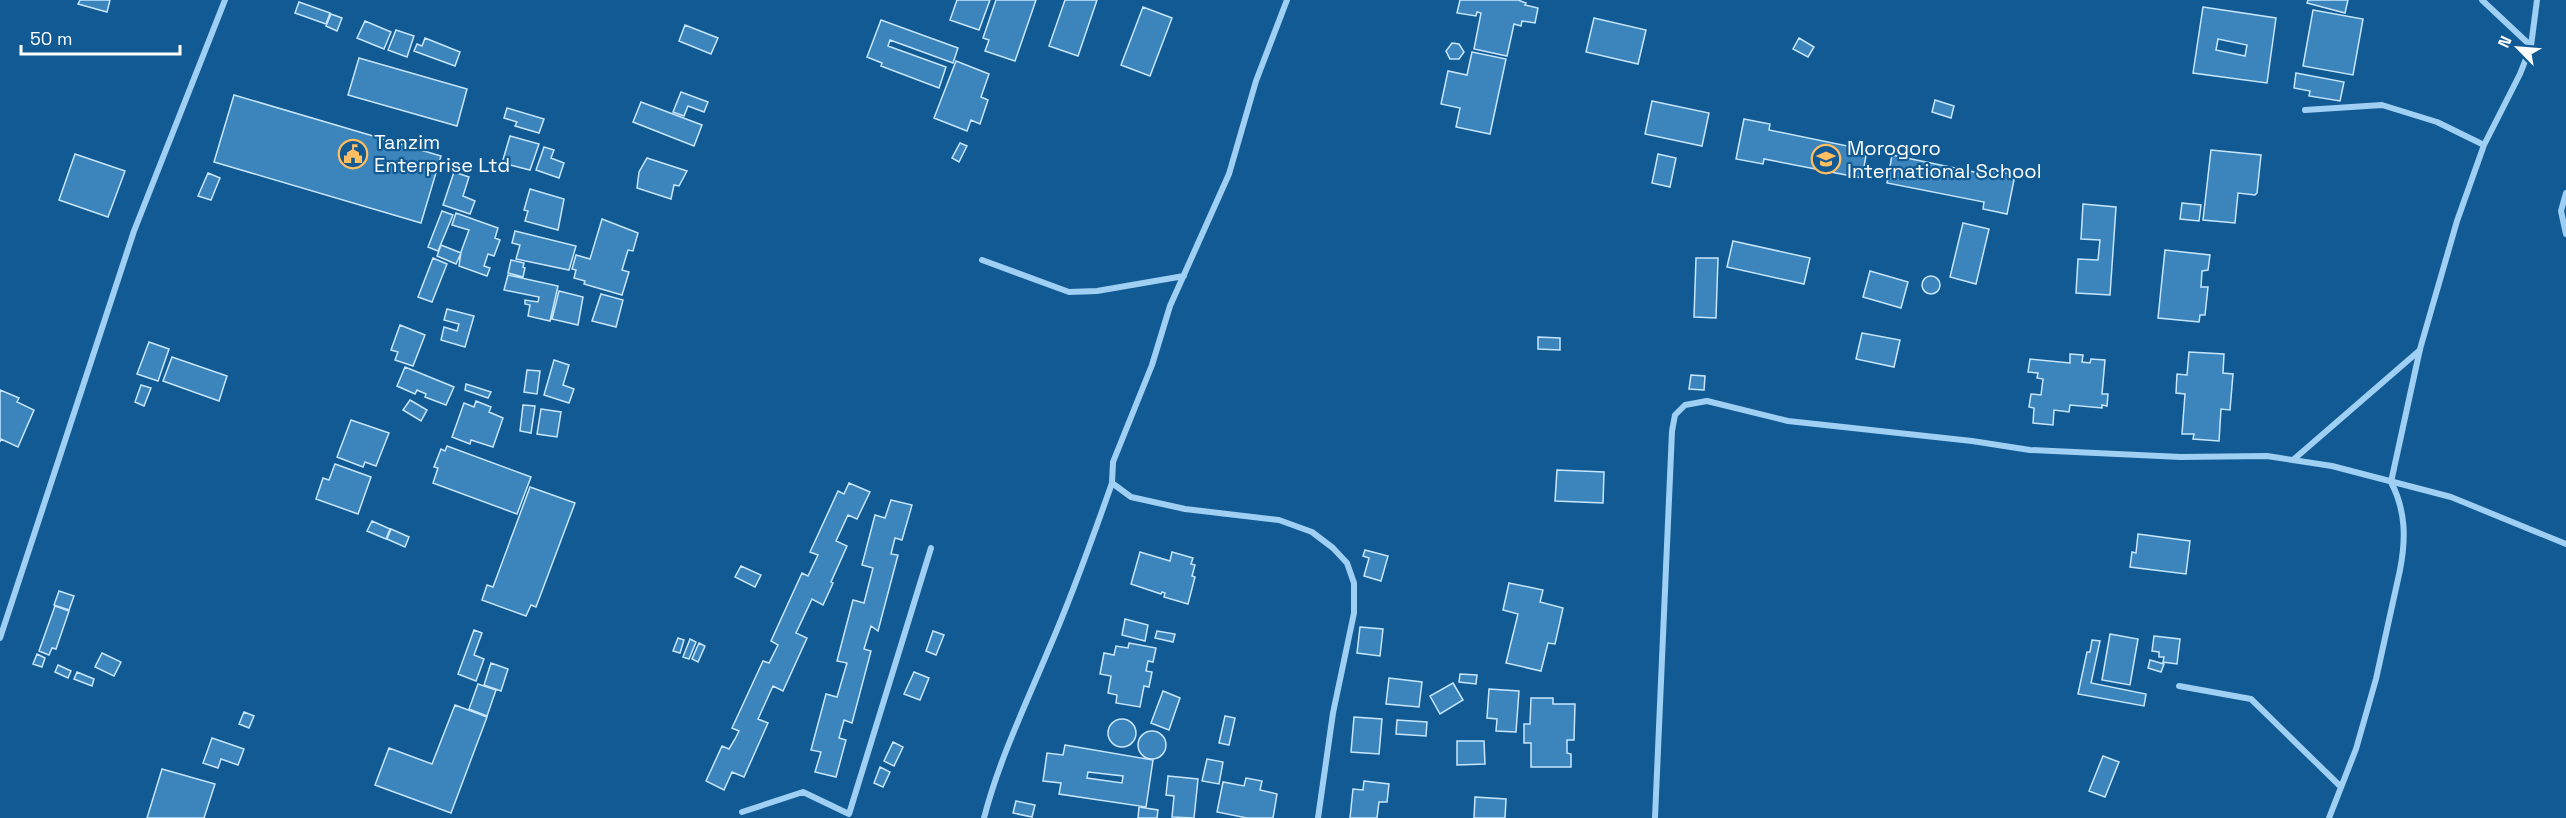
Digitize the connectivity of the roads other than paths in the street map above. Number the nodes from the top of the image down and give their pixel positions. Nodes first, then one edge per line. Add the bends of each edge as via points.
1 (225, 0) edge
2 (1287, 0) edge
3 (2482, 0) edge
4 (2537, 0) edge
5 (2531, 46) junction
6 (2304, 110) dead end
7 (2484, 145) junction
8 (2566, 193) edge
9 (2566, 234) edge
10 (982, 260) dead end
11 (1184, 276) junction
12 (2420, 350) junction
13 (2293, 460) junction
14 (2391, 482) junction
15 (1112, 483) junction
16 (2566, 544) edge
17 (931, 548) dead end
18 (0, 638) edge
19 (2179, 686) dead end
20 (2340, 786) junction
21 (742, 812) dead end
22 (848, 816) edge
23 (984, 818) edge
24 (1318, 818) edge
25 (1655, 818) edge
26 (2329, 818) edge

1 - 18 street via 134,231
2 - 11 street via 1256,81 1229,174
3 - 5 street
4 - 5 street
5 - 7 street
6 - 7 street via 2382,105 2437,122
7 - 12 street via 2457,221
8 - 9 street via 2561,211
10 - 11 street via 1069,292
11 - 15 street via 1113,462
12 - 13 street
12 - 14 street
13 - 14 street
13 - 25 street via 2267,456 2181,457 2030,450 1788,421 1707,401 1685,405 1675,415 1672,431
14 - 16 street via 2451,497
14 - 20 street via 2400,500 2404,552 2376,679 2356,749
15 - 23 street via 1061,620 1016,724
15 - 24 street via 1131,497 1279,520 1312,532 1347,563 1354,583 1354,613 1333,712
17 - 22 street
19 - 20 street via 2251,699
20 - 26 street
21 - 22 street via 803,792

